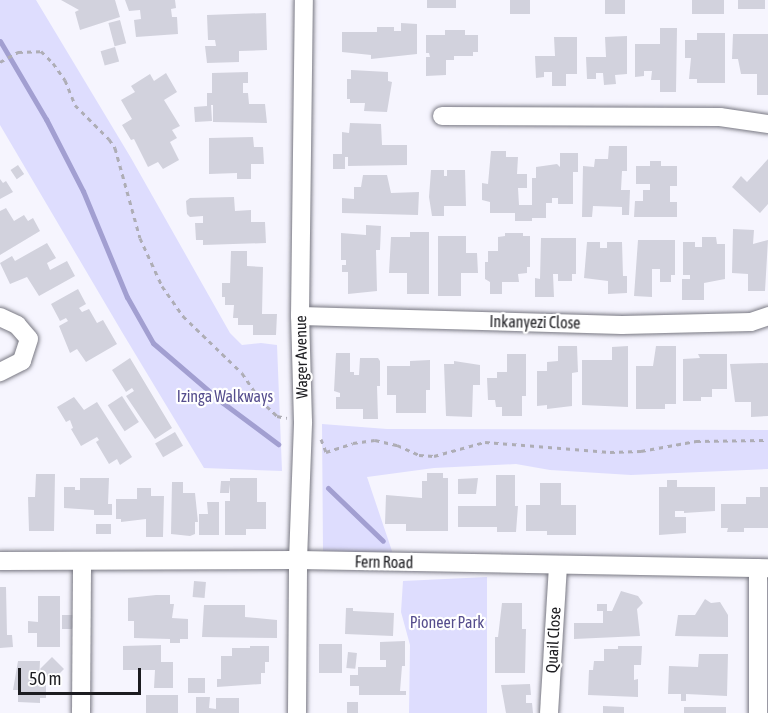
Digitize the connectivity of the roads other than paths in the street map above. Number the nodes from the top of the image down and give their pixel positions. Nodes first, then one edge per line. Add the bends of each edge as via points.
1 (304, 0) edge
2 (442, 116) dead end
3 (768, 124) edge
4 (300, 316) junction
5 (768, 316) edge
6 (0, 317) edge
7 (0, 372) edge
8 (298, 560) junction
9 (0, 561) edge
10 (82, 562) junction
11 (558, 566) junction
12 (763, 568) edge
13 (81, 713) edge
14 (297, 713) edge
15 (549, 713) edge
16 (758, 713) edge

1 - 4 street, Wager Avenue
2 - 3 street via 720,117
4 - 5 street, Inkanyezi Close via 622,325 751,322
4 - 8 street, Wager Avenue via 303,422
6 - 7 street via 17,325 28,339 22,361
8 - 10 street, Fern Road
8 - 11 street, Fern Road
8 - 14 street, Wager Avenue
9 - 10 street, Fern Road
10 - 13 street
11 - 12 street, Fern Road
11 - 15 street, Quail Close
12 - 16 street

